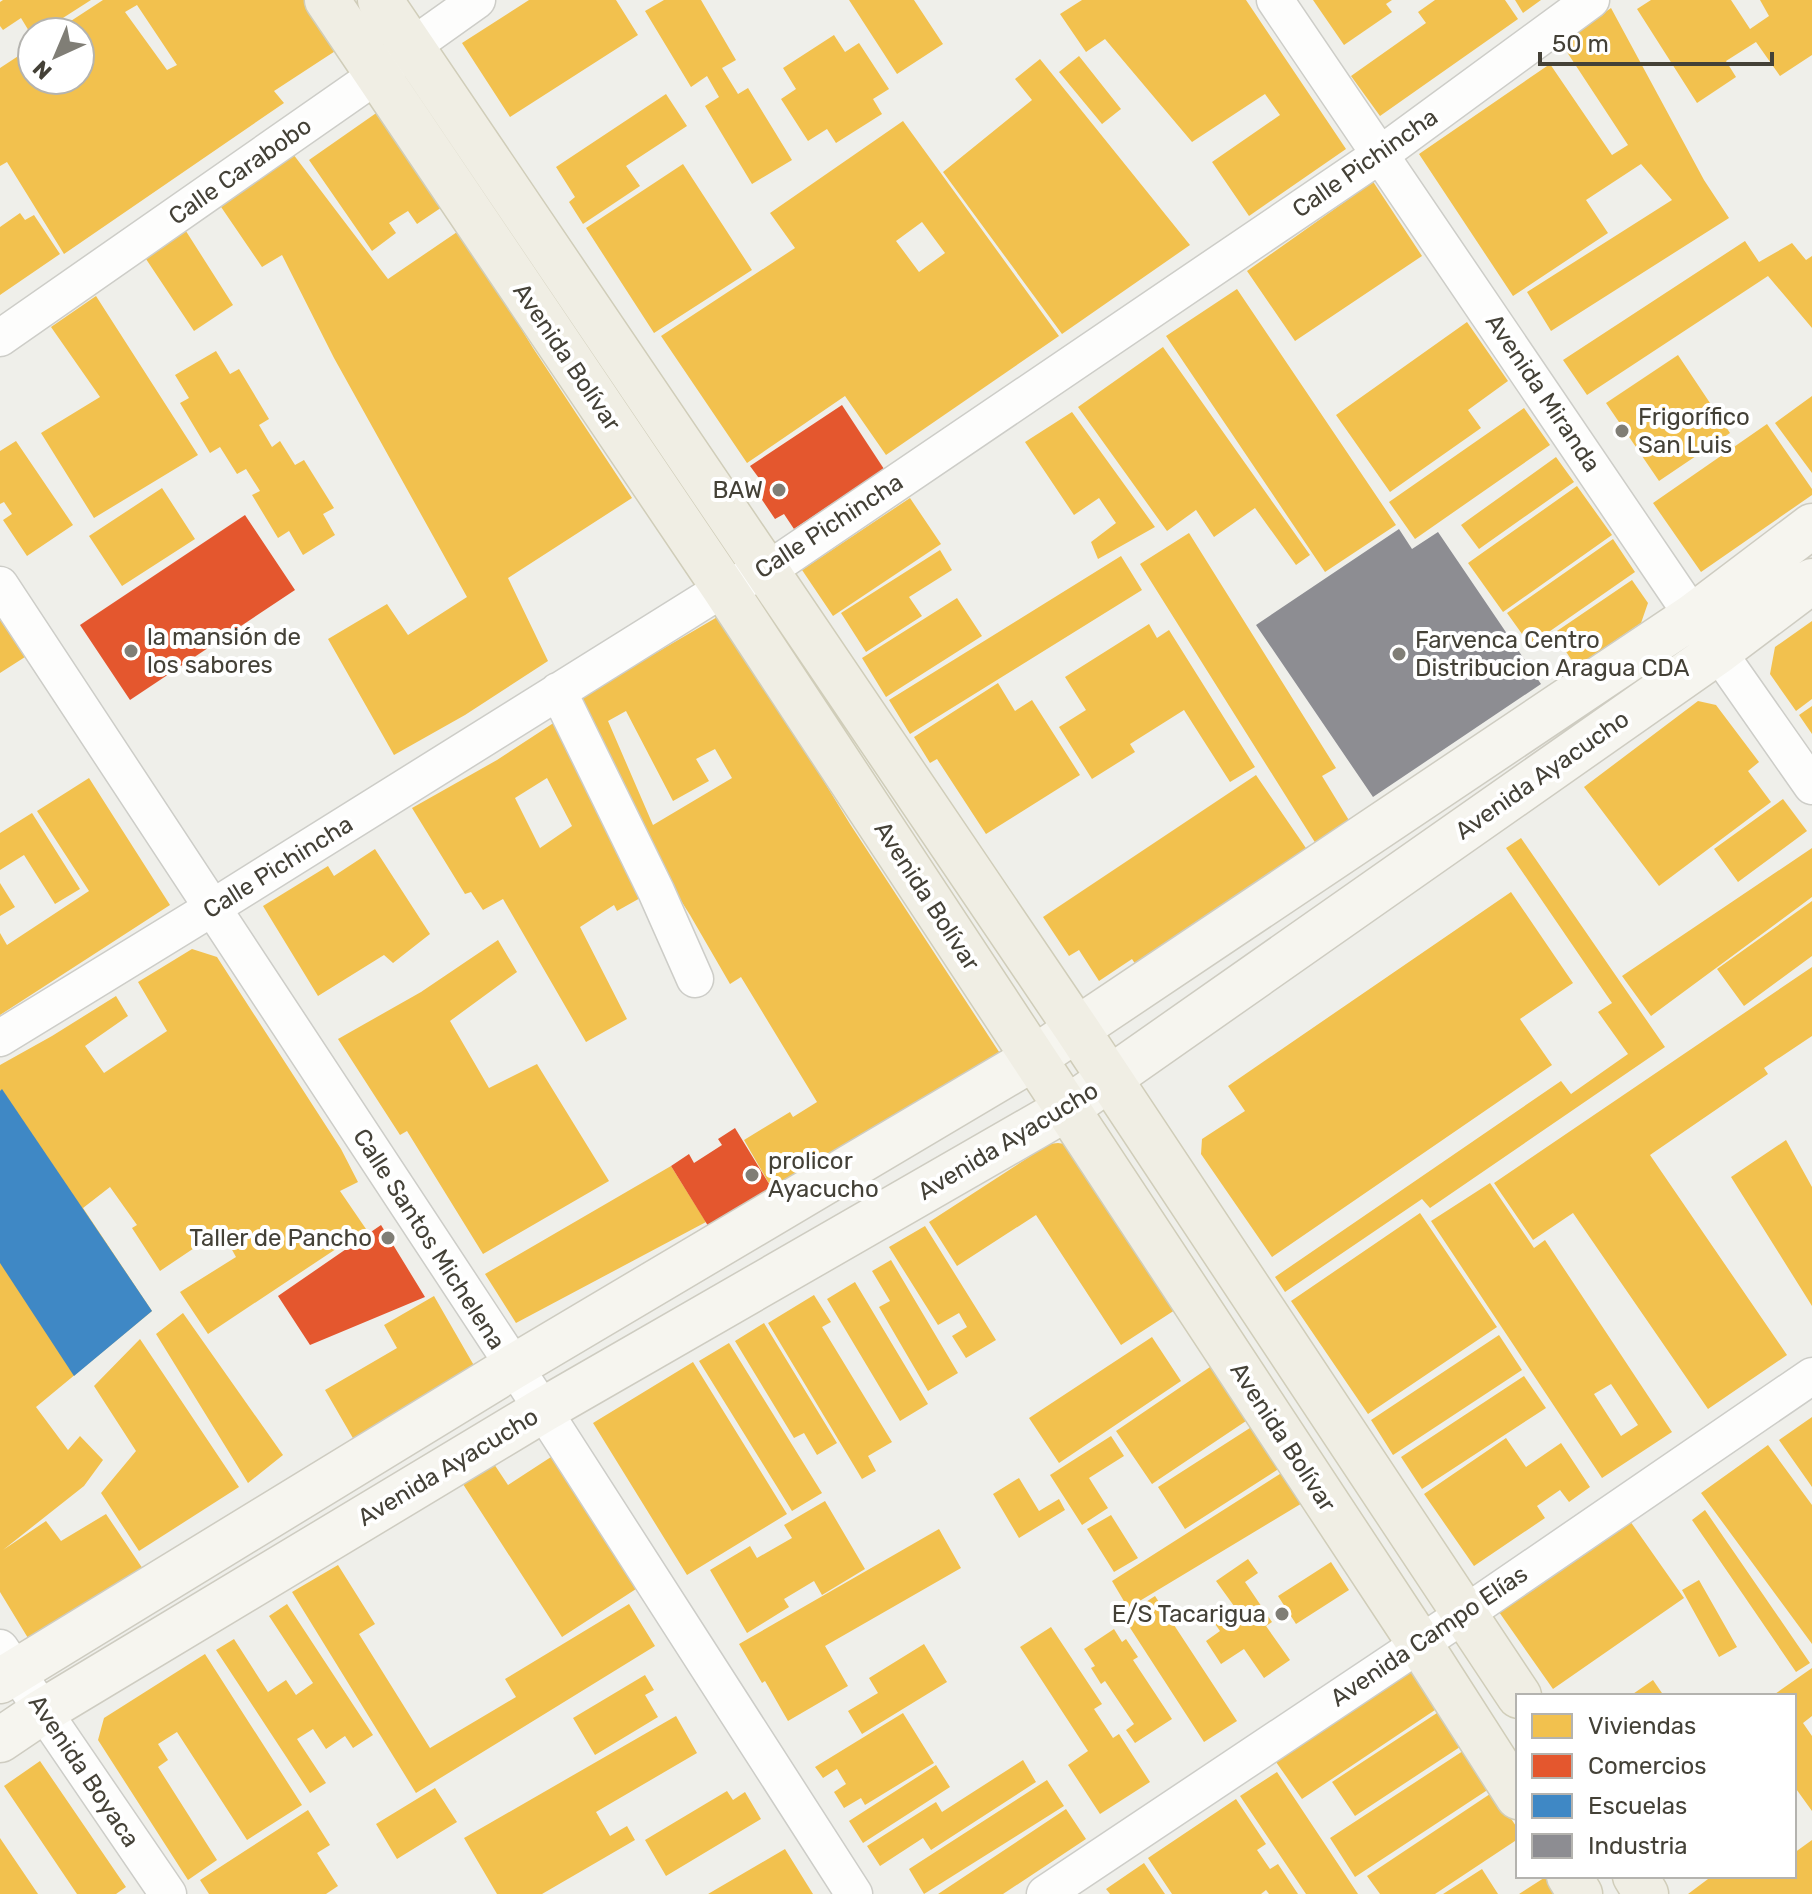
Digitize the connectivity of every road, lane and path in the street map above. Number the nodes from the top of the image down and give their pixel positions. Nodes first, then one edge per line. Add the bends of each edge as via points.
1 (327, 0) edge
2 (380, 0) edge
3 (477, 0) edge
4 (1275, 0) edge
5 (1591, 0) edge
6 (411, 47) junction
7 (377, 75) junction
8 (1381, 154) junction
9 (0, 338) edge
10 (1812, 526) edge
11 (768, 570) junction
12 (1812, 581) edge
13 (0, 585) edge
14 (724, 588) junction
15 (1693, 616) junction
16 (1719, 651) junction
17 (558, 691) junction
18 (1812, 786) edge
19 (212, 908) junction
20 (695, 979) dead end
21 (1076, 1028) junction
22 (0, 1038) edge
23 (1034, 1058) junction
24 (1110, 1080) junction
25 (1066, 1109) junction
26 (513, 1367) junction
27 (1812, 1376) edge
28 (543, 1410) junction
29 (1466, 1613) junction
30 (1420, 1644) junction
31 (5, 1666) edge
32 (1518, 1694) edge
33 (43, 1711) junction
34 (0, 1740) edge
35 (1516, 1794) edge
36 (168, 1894) edge
37 (854, 1894) edge
38 (1045, 1894) edge

1 - 7 main road, Avenida Bolívar
2 - 6 main road, Avenida Bolívar
3 - 6 street, Calle Carabobo
4 - 8 street, Avenida Miranda
5 - 8 street, Calle Pichincha
6 - 7 street, Calle Carabobo
6 - 11 main road, Avenida Bolívar
7 - 9 street, Calle Carabobo
7 - 14 main road, Avenida Bolívar
8 - 11 street, Calle Pichincha
8 - 15 street, Avenida Miranda
10 - 15 street, Avenida Ayacucho
11 - 14 street, Calle Pichincha
11 - 21 main road, Avenida Bolívar
12 - 16 street, Avenida Ayacucho
13 - 19 street, Calle Santos Michelena
14 - 17 street, Calle Pichincha
14 - 23 main road, Avenida Bolívar
15 - 16 street, Avenida Miranda
15 - 21 street, Avenida Ayacucho
16 - 18 street, Avenida Miranda
16 - 24 street, Avenida Ayacucho
17 - 19 street, Calle Pichincha
17 - 20 street
19 - 22 street, Calle Pichincha
19 - 26 street, Calle Santos Michelena
21 - 23 street, Avenida Ayacucho
21 - 24 main road, Avenida Bolívar
23 - 25 main road, Avenida Bolívar
23 - 26 street, Avenida Ayacucho
24 - 25 street, Avenida Ayacucho
24 - 29 main road, Avenida Bolívar
25 - 28 street, Avenida Ayacucho
25 - 30 main road, Avenida Bolívar
26 - 28 street, Calle Santos Michelena
26 - 31 street, Avenida Ayacucho
27 - 29 street, Avenida Campo Elías
28 - 33 street, Avenida Ayacucho
28 - 37 street, Calle Santos Michelena
29 - 30 street, Avenida Campo Elías
29 - 32 main road, Avenida Bolívar
30 - 35 main road, Avenida Bolívar
30 - 38 street, Avenida Campo Elías
31 - 33 street, Avenida Boyaca
33 - 34 street, Avenida Ayacucho
33 - 36 street, Avenida Boyaca

